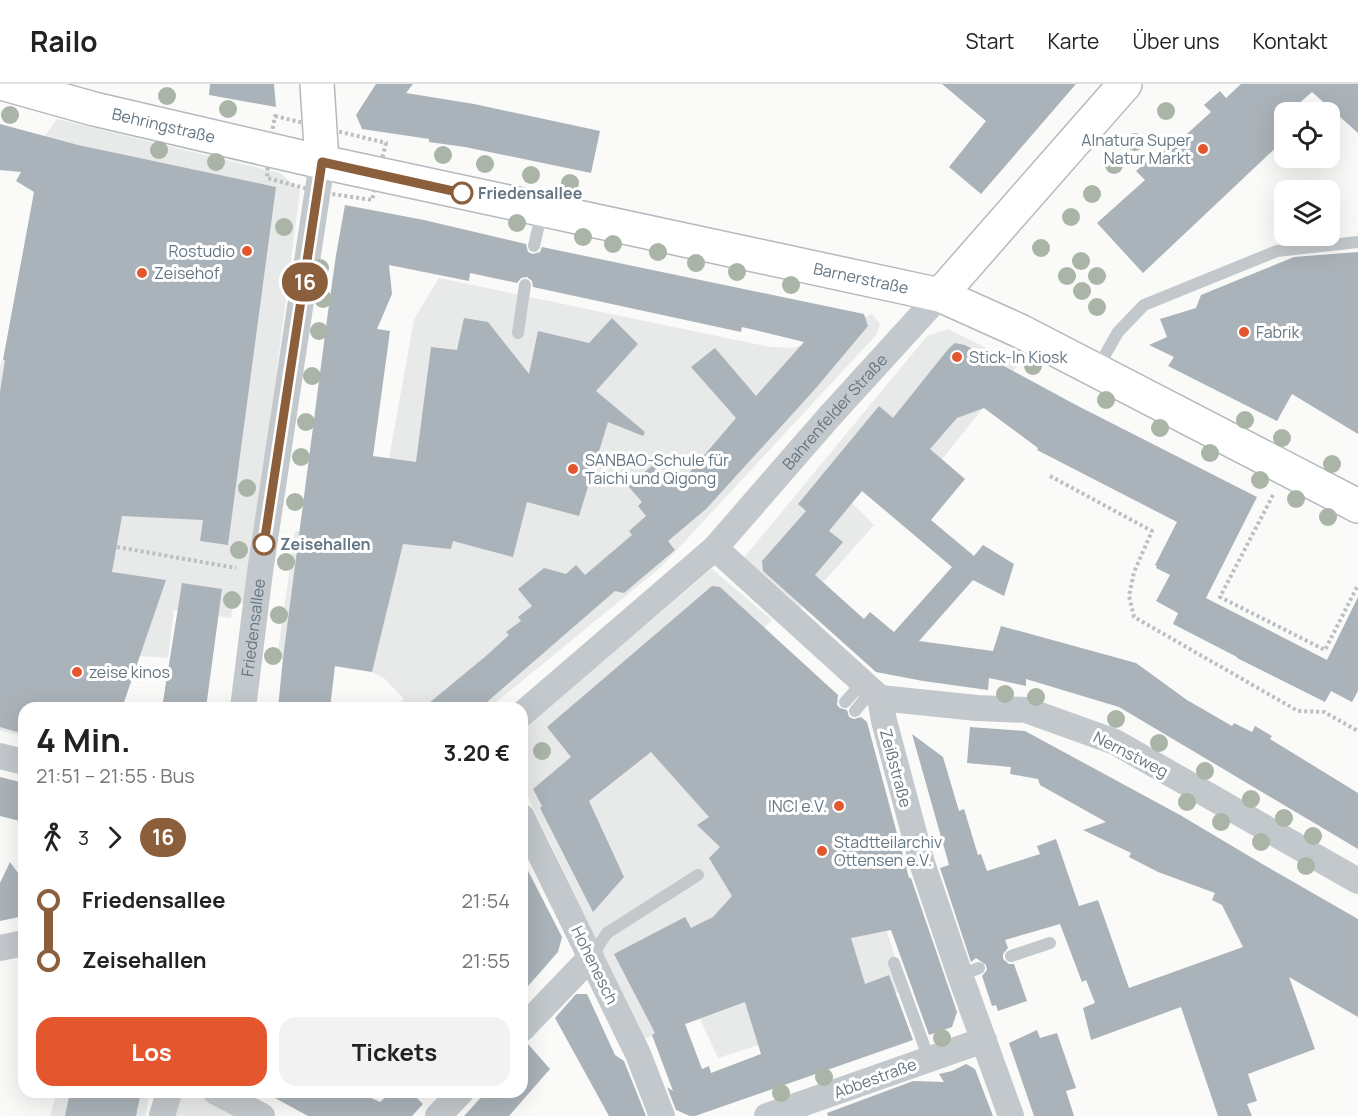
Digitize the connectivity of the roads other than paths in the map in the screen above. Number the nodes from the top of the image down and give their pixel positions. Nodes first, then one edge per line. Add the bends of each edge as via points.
1 (5, 84) edge
2 (317, 84) edge
3 (1125, 84) edge
4 (322, 162) junction
5 (542, 210) junction
6 (1358, 242) edge
7 (534, 246) dead end
8 (525, 285) dead end
9 (940, 295) junction
10 (518, 333) dead end
11 (1096, 370) junction
12 (1358, 506) edge
13 (715, 548) junction
14 (872, 690) junction
15 (244, 702) edge
16 (845, 702) dead end
17 (528, 709) edge
18 (855, 711) dead end
19 (0, 756) edge
20 (18, 760) edge
21 (528, 829) edge
22 (698, 875) dead end
23 (1358, 881) edge
24 (1050, 943) dead end
25 (18, 944) edge
26 (0, 948) edge
27 (1011, 956) dead end
28 (591, 957) junction
29 (894, 963) dead end
30 (528, 1023) edge
31 (984, 1040) junction
32 (929, 1059) junction
33 (228, 1098) edge
34 (455, 1098) edge
35 (262, 1116) edge
36 (438, 1116) edge
37 (662, 1116) edge
38 (767, 1116) edge
39 (1011, 1116) edge

1 - 4 main road, Behringstraße via 94,110
2 - 4 main road, Friedensallee
3 - 9 main road, Bahrenfelder Straße
4 - 5 main road, Barnerstraße
4 - 15 street, Friedensallee
5 - 7 lane
5 - 9 main road, Barnerstraße
6 - 11 lane via 1277,251 1144,305 1118,332
8 - 10 lane
9 - 11 main road, Barnerstraße
9 - 13 street, Bahrenfelder Straße
11 - 12 main road, Barnerstraße
13 - 14 street
13 - 17 street, Bahrenfelder Straße
14 - 16 lane
14 - 18 lane
14 - 23 street, Nernstweg via 977,708 1026,710 1115,742
14 - 31 street, Zeißstraße via 922,863 969,971
19 - 20 street
21 - 28 street, Hohenesch
22 - 28 lane via 607,933
24 - 27 lane
25 - 26 street
28 - 30 street
28 - 37 street, Hohenesch via 638,1054
29 - 32 lane
31 - 32 street, Abbestraße
31 - 39 street, Zeißstraße
32 - 38 street, Abbestraße
33 - 35 street
34 - 36 street

